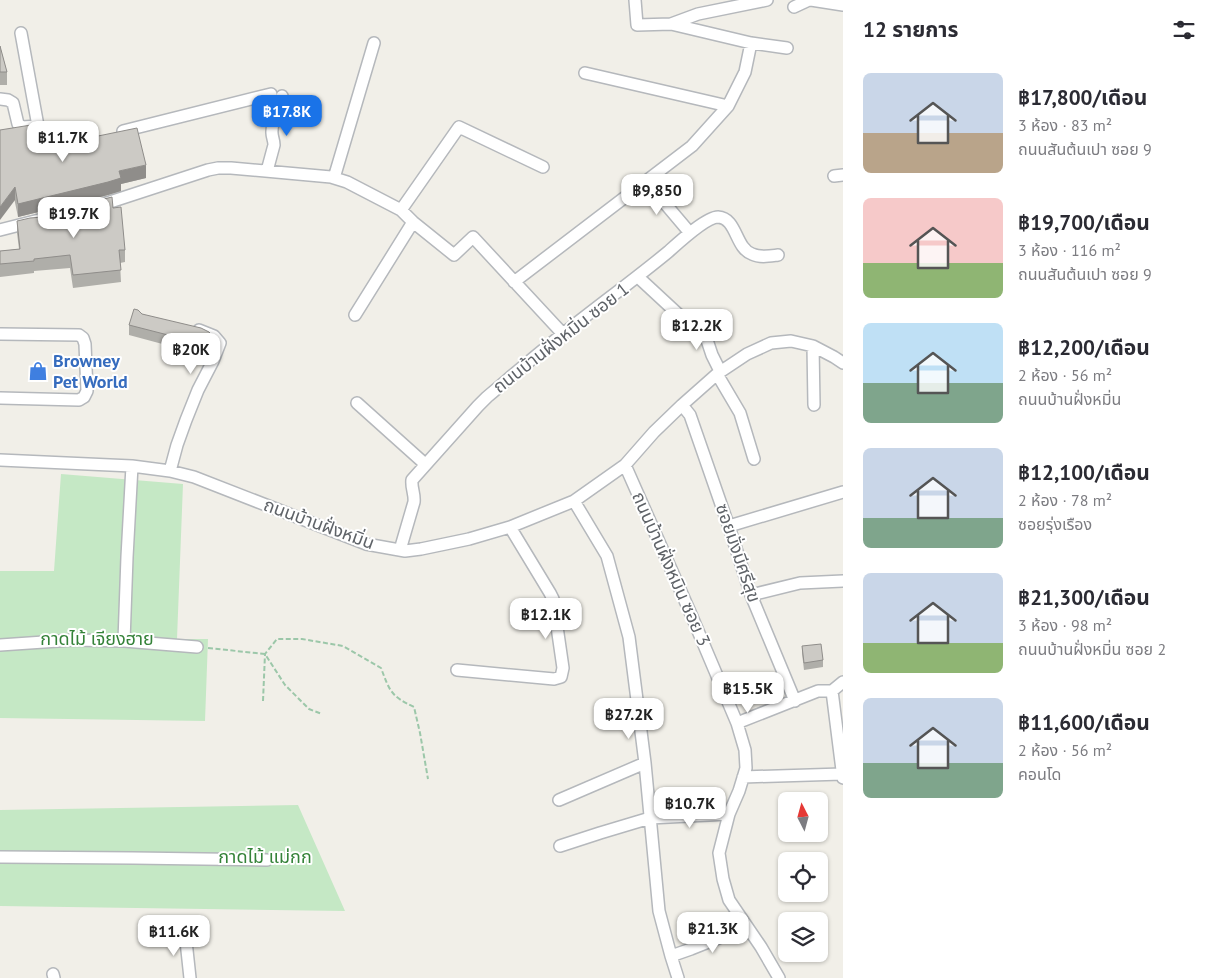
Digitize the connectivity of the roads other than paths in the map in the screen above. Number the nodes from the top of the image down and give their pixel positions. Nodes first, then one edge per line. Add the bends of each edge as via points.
1 (635, 0) edge
2 (767, 0) edge
3 (810, 0) edge
4 (843, 5) edge
5 (794, 7) dead end
6 (671, 24) junction
7 (21, 33) dead end
8 (374, 43) dead end
9 (751, 43) junction
10 (787, 48) dead end
11 (585, 73) dead end
12 (0, 99) edge
13 (728, 106) junction
14 (38, 126) junction
15 (117, 133) edge
16 (69, 145) edge
17 (543, 167) dead end
18 (266, 171) junction
19 (334, 178) junction
20 (646, 181) junction
21 (401, 210) junction
22 (413, 222) junction
23 (0, 230) edge
24 (690, 234) junction
25 (778, 255) dead end
26 (638, 277) junction
27 (514, 282) junction
28 (355, 315) dead end
29 (680, 315) dead end
30 (700, 319) dead end
31 (189, 327) edge
32 (0, 334) edge
33 (563, 334) junction
34 (813, 346) junction
35 (843, 363) edge
36 (719, 373) junction
37 (0, 398) edge
38 (357, 403) dead end
39 (682, 405) junction
40 (814, 405) dead end
41 (754, 459) dead end
42 (0, 460) edge
43 (425, 464) junction
44 (625, 465) junction
45 (132, 466) junction
46 (170, 471) junction
47 (843, 492) edge
48 (574, 501) junction
49 (729, 526) junction
50 (510, 527) junction
51 (400, 550) junction
52 (843, 581) edge
53 (751, 595) junction
54 (124, 641) junction
55 (0, 645) edge
56 (197, 647) road end
57 (457, 670) dead end
58 (843, 682) edge
59 (832, 691) junction
60 (795, 701) junction
61 (737, 724) junction
62 (645, 763) junction
63 (842, 776) edge
64 (743, 777) junction
65 (559, 800) dead end
66 (729, 814) junction
67 (650, 818) junction
68 (560, 846) dead end
69 (0, 857) edge
70 (267, 860) dead end
71 (746, 927) junction
72 (178, 929) dead end
73 (671, 956) junction
74 (190, 978) edge
75 (678, 978) edge
76 (779, 978) edge

1 - 6 street via 637,25
2 - 6 street via 698,14
3 - 4 street
3 - 5 street
6 - 9 street
7 - 14 street
8 - 19 street
9 - 10 street
9 - 13 street via 745,72
11 - 13 street
12 - 14 street via 13,103 18,124 22,127
13 - 20 street via 692,146
14 - 16 street via 45,146 50,149
15 - 18 street via 277,95 272,128 274,145
17 - 21 street via 459,127
18 - 19 street
18 - 23 street via 208,170 110,202
19 - 21 street
20 - 24 street
20 - 27 street
21 - 22 street
22 - 27 street via 454,255 473,237
22 - 28 street
24 - 25 street, ถนนบ้านฝั่งหมิ่น ซอย 1 via 719,217 729,222 746,251 758,256
24 - 26 street, ถนนบ้านฝั่งหมิ่น ซอย 1
26 - 29 street
26 - 33 street, ถนนบ้านฝั่งหมิ่น ซอย 1
27 - 33 street
30 - 36 street
31 - 46 street via 214,336 220,343 186,420
32 - 37 street via 79,334 85,344 87,391 79,400
33 - 43 street, ถนนบ้านฝั่งหมิ่น ซอย 1 via 487,397
34 - 35 street, ถนนบ้านฝั่งหมิ่น
34 - 36 street, ถนนบ้านฝั่งหมิ่น via 790,341 771,343
34 - 40 street
36 - 39 street, ถนนบ้านฝั่งหมิ่น
36 - 41 street via 740,413
38 - 43 street
39 - 44 street, ถนนบ้านฝั่งหมิ่น
39 - 49 street, ซอยมั่งมีศรีสุข via 690,415
42 - 45 street, ถนนบ้านฝั่งหมิ่น
43 - 51 street, ถนนบ้านฝั่งหมิ่น ซอย 1 via 412,480 415,497
44 - 48 street, ถนนบ้านฝั่งหมิ่น
44 - 61 street, ถนนบ้านฝั่งหมิน ซอย 3
45 - 46 street, ถนนบ้านฝั่งหมิ่น
45 - 54 street
46 - 51 street, ถนนบ้านฝั่งหมิ่น via 194,477 366,544
47 - 49 street
48 - 50 street, ถนนบ้านฝั่งหมิ่น
48 - 62 street via 605,553 626,626
49 - 53 street, ซอยมั่งมีศรีสุข
50 - 51 street, ถนนบ้านฝั่งหมิ่น via 421,549
50 - 57 street via 553,599 563,668 561,677
52 - 53 street via 800,583
53 - 60 street, ซอยมั่งมีศรีสุข
54 - 55 street via 73,640
54 - 56 street
58 - 59 street
59 - 60 street via 818,691
59 - 63 street
60 - 61 street
61 - 64 street, ถนนบ้านฝั่งหมิน ซอย 3 via 745,750
62 - 65 street
62 - 67 street
63 - 64 street
64 - 66 street, ถนนบ้านฝั่งหมิน ซอย 3
66 - 67 street
66 - 71 street, ถนนบ้านฝั่งหมิน ซอย 3 via 719,853 729,900
67 - 68 street
67 - 73 street via 659,911
69 - 70 street
71 - 73 street
71 - 76 street, ถนนบ้านฝั่งหมิน ซอย 3
72 - 74 street via 186,941
73 - 75 street

